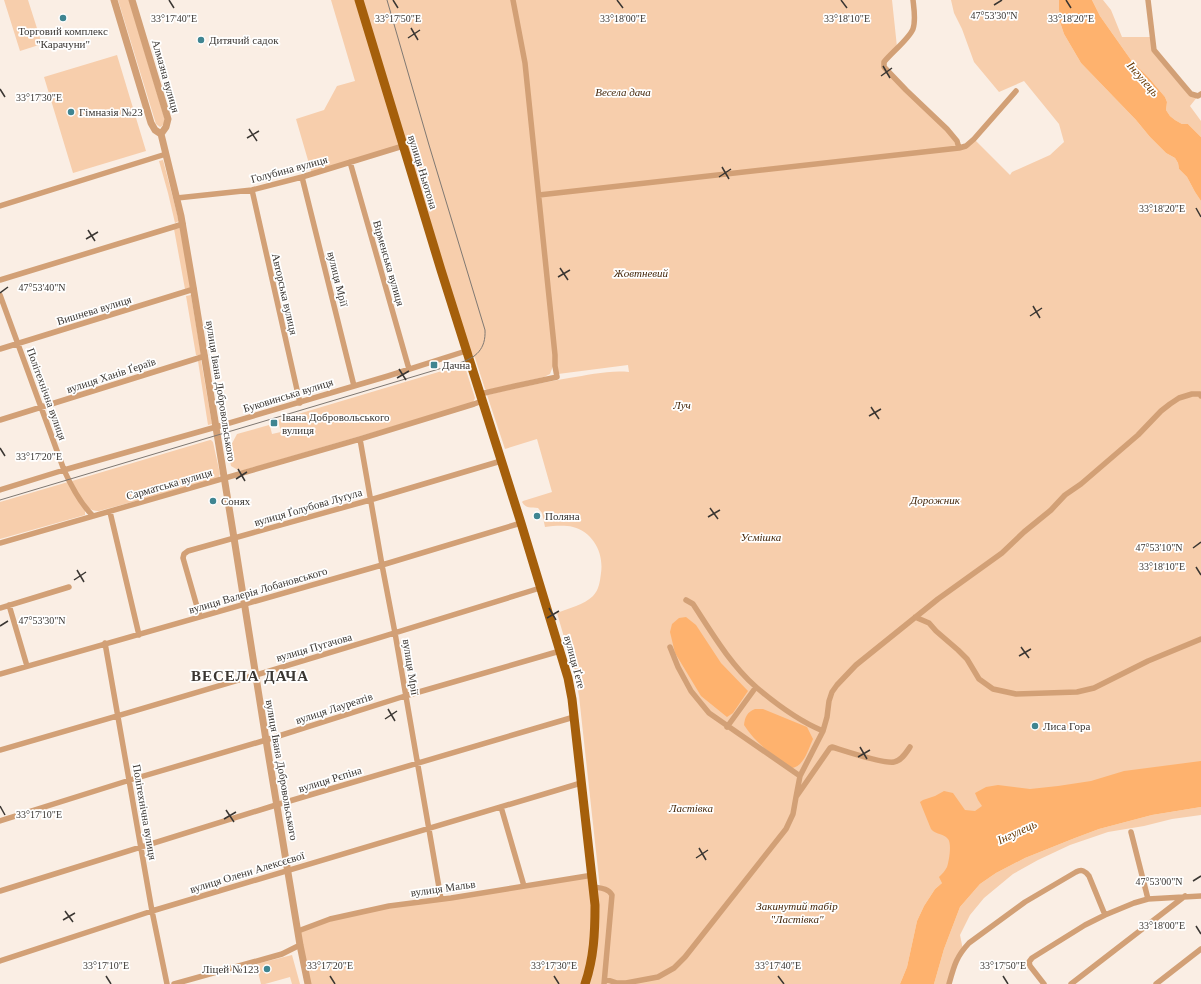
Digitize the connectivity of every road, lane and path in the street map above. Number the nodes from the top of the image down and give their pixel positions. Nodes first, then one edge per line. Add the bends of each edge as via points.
1 (114, 0) edge
2 (132, 0) edge
3 (359, 0) edge
4 (514, 0) edge
5 (913, 0) edge
6 (1148, 0) edge
7 (1016, 91) dead end
8 (1201, 94) edge
9 (161, 134) junction
10 (403, 146) junction
11 (959, 148) junction
12 (166, 154) junction
13 (350, 162) junction
14 (302, 177) junction
15 (252, 190) junction
16 (539, 195) junction
17 (177, 198) junction
18 (0, 206) edge
19 (183, 224) junction
20 (0, 280) edge
21 (194, 289) junction
22 (0, 295) edge
23 (18, 344) junction
24 (0, 349) edge
25 (466, 351) junction
26 (205, 356) junction
27 (409, 369) junction
28 (354, 386) junction
29 (1201, 396) edge
30 (481, 398) junction
31 (300, 403) junction
32 (40, 408) junction
33 (0, 420) edge
34 (216, 427) junction
35 (360, 439) junction
36 (501, 461) junction
37 (64, 470) junction
38 (224, 478) junction
39 (0, 490) edge
40 (370, 500) junction
41 (110, 512) junction
42 (94, 516) junction
43 (521, 523) junction
44 (234, 538) junction
45 (0, 543) edge
46 (382, 565) junction
47 (69, 587) dead end
48 (540, 588) junction
49 (686, 600) dead end
50 (245, 604) junction
51 (9, 605) junction
52 (0, 608) edge
53 (915, 616) junction
54 (200, 617) junction
55 (395, 633) junction
56 (139, 635) junction
57 (1201, 639) edge
58 (105, 644) junction
59 (670, 647) dead end
60 (560, 651) junction
61 (26, 666) junction
62 (0, 674) edge
63 (255, 674) junction
64 (756, 687) junction
65 (405, 696) junction
66 (118, 716) junction
67 (574, 717) junction
68 (727, 727) junction
69 (823, 731) junction
70 (266, 740) junction
71 (910, 747) dead end
72 (0, 750) edge
73 (417, 763) junction
74 (800, 776) junction
75 (130, 780) junction
76 (581, 783) junction
77 (796, 797) junction
78 (276, 805) junction
79 (501, 807) junction
80 (0, 821) edge
81 (428, 828) junction
82 (1131, 832) dead end
83 (141, 847) junction
84 (288, 870) junction
85 (593, 875) junction
86 (524, 886) junction
87 (594, 887) junction
88 (0, 891) edge
89 (1185, 896) junction
90 (1201, 896) edge
91 (441, 899) junction
92 (1148, 899) junction
93 (152, 911) junction
94 (1105, 915) junction
95 (298, 931) junction
96 (300, 945) junction
97 (1201, 949) edge
98 (0, 961) edge
99 (604, 982) edge
100 (167, 984) edge
101 (174, 984) edge
102 (308, 984) edge
103 (585, 984) edge
104 (949, 984) edge
105 (1044, 984) edge
106 (1071, 984) edge
107 (1156, 984) edge

1 - 9 street via 151,123
2 - 9 street, Алмазна вулиця via 168,119
3 - 10 main road, вулиця Ньютона
4 - 16 street via 525,63
5 - 11 street via 912,29 884,62 884,67 947,129 957,141
6 - 8 street via 1154,50 1192,94
7 - 11 street via 974,139
9 - 12 street, вулиця Івана Добровольського
10 - 13 street, Голубина вулиця
10 - 25 main road, вулиця Ньютона
11 - 16 street
12 - 17 street, вулиця Івана Добровольського
12 - 18 street
13 - 14 street, Голубина вулиця
13 - 27 street, Вірменська вулиця
14 - 15 street, Голубина вулиця
14 - 28 street, вулиця Мрії
15 - 17 street, Голубина вулиця
15 - 31 street, Авторська вулиця
16 - 30 street, Сарматська вулиця via 557,377 515,386
17 - 19 street, вулиця Івана Добровольського
19 - 20 street
19 - 21 street, вулиця Івана Добровольського
21 - 23 street, Вишнева вулиця
21 - 26 street, вулиця Івана Добровольського
22 - 23 street, Політехнічна вулиця
23 - 24 street, Вишнева вулиця
23 - 32 street, Політехнічна вулиця
25 - 27 street, Буковинська вулиця
25 - 30 main road, вулиця Ґете
26 - 32 street, вулиця Ханів Ґераїв
26 - 34 street, вулиця Івана Добровольського
27 - 28 street, Буковинська вулиця
28 - 31 street, Буковинська вулиця
29 - 53 street via 1192,394 1170,404 1002,553
30 - 35 street, Сарматська вулиця via 474,404
30 - 36 main road, вулиця Ґете
31 - 34 street, Буковинська вулиця
32 - 33 street, вулиця Ханів Ґераїв
32 - 37 street, Політехнічна вулиця
34 - 37 street, Буковинська вулиця
34 - 38 street, вулиця Івана Добровольського
35 - 38 street, Сарматська вулиця
35 - 40 street, вулиця Мрії
36 - 40 street, вулиця Ґолубова Луґула
36 - 43 main road, вулиця Ґете
37 - 39 street, Буковинська вулиця
37 - 42 street, Політехнічна вулиця via 77,496
38 - 41 street, Сарматська вулиця
38 - 44 street, вулиця Івана Добровольського
40 - 44 street, вулиця Ґолубова Луґула
40 - 46 street, вулиця Мрії
41 - 42 street, Сарматська вулиця
41 - 56 street
42 - 45 street, Сарматська вулиця
43 - 46 street, вулиця Валерія Лобановського
43 - 48 main road, вулиця Ґете
44 - 50 street, вулиця Івана Добровольського
44 - 54 street, вулиця Ґолубова Луґула via 184,554
46 - 50 street, вулиця Валерія Лобановського
46 - 55 street, вулиця Мрії
47 - 51 street
48 - 55 street, вулиця Пугачова
48 - 60 main road, вулиця Ґете
49 - 64 street via 693,604 721,647
50 - 54 street, вулиця Валерія Лобановського
50 - 63 street, вулиця Івана Добровольського
51 - 52 street
51 - 61 street
53 - 57 street via 929,623 958,650 979,679 993,689 1016,694 1077,692 1094,688
53 - 69 street via 856,665 837,685 829,700
54 - 56 street, вулиця Валерія Лобановського
55 - 63 street, вулиця Пугачова
55 - 65 street, вулиця Мрії
56 - 58 street, вулиця Валерія Лобановського
58 - 61 street, вулиця Валерія Лобановського
58 - 66 street, Політехнічна вулиця
59 - 68 street via 691,690 709,713
60 - 65 street, вулиця Лауреатів
60 - 67 main road, вулиця Ґете via 571,692
61 - 62 street, вулиця Валерія Лобановського
63 - 66 street, вулиця Пугачова
63 - 70 street, вулиця Івана Добровольського
64 - 68 street
64 - 69 street via 812,727
65 - 70 street, вулиця Лауреатів
65 - 73 street, вулиця Мрії
66 - 72 street, вулиця Пугачова
66 - 75 street, Політехнічна вулиця
67 - 73 street, вулиця Рєпіна
67 - 76 main road, вулиця Ґете
68 - 74 street
69 - 74 street
70 - 75 street, вулиця Лауреатів
70 - 78 street, вулиця Івана Добровольського
71 - 77 street via 902,758 895,762 885,762 832,747
73 - 78 street, вулиця Рєпіна
73 - 81 street, вулиця Мрії
74 - 77 street
75 - 80 street, вулиця Лауреатів
75 - 83 street, Політехнічна вулиця
76 - 79 street, вулиця Олени Алексєєвої
76 - 85 main road, вулиця Ґете
77 - 99 street via 793,814 786,829 686,958 658,977 626,983
78 - 83 street, вулиця Рєпіна
78 - 84 street, вулиця Івана Добровольського
79 - 81 street, вулиця Олени Алексєєвої
79 - 86 street
81 - 84 street, вулиця Олени Алексєєвої
81 - 91 street, вулиця Мрії
82 - 92 street
83 - 88 street, вулиця Рєпіна
83 - 93 street, Політехнічна вулиця
84 - 93 street, вулиця Олени Алексєєвої
84 - 95 street, вулиця Івана Добровольського
85 - 86 street, вулиця Мальв
85 - 87 main road, вулиця Ґете
86 - 91 street, вулиця Мальв
87 - 99 street via 607,890 612,895
87 - 103 main road, вулиця Ґете via 595,932
89 - 90 street
89 - 92 street
89 - 106 street
91 - 95 street, вулиця Мальв via 356,913
92 - 94 street
93 - 98 street, вулиця Олени Алексєєвої
93 - 100 street, Політехнічна вулиця
94 - 104 street via 1089,876 1084,871 1079,871 1026,902 969,943 956,959
94 - 105 street via 1032,958 1030,966
95 - 96 street, вулиця Івана Добровольського
96 - 101 street via 282,954
96 - 102 street, вулиця Івана Добровольського
97 - 107 street

